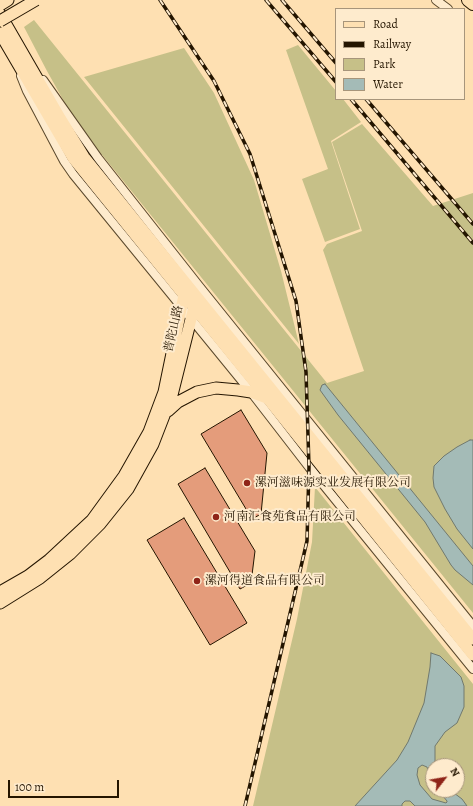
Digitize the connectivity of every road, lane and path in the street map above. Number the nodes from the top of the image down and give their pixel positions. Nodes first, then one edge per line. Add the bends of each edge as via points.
1 (8, 0) edge
2 (36, 0) edge
3 (436, 0) edge
4 (468, 0) edge
5 (473, 4) edge
6 (0, 5) edge
7 (447, 8) edge
8 (0, 14) edge
9 (0, 21) edge
10 (0, 33) edge
11 (16, 50) junction
12 (192, 291) junction
13 (194, 307) junction
14 (181, 308) junction
15 (190, 319) junction
16 (251, 392) junction
17 (268, 399) junction
18 (165, 414) junction
19 (0, 592) edge
20 (0, 603) edge
21 (473, 626) edge
22 (473, 639) edge
23 (473, 655) edge
24 (473, 669) edge

1 - 6 main road
2 - 9 main road, bridge
3 - 7 street
4 - 5 highway
8 - 11 main road
10 - 11 main road
11 - 12 main road via 84,157
11 - 14 street via 27,91 64,161
12 - 13 main road, 普陀山路
12 - 14 main road, 普陀山路
12 - 21 street
12 - 22 main road
13 - 15 main road, 普陀山路
13 - 17 main road
14 - 15 street
14 - 19 main road, 普陀山路 via 164,392 149,432 124,476 92,520 49,560
15 - 16 street
15 - 18 main road, 普陀山路
16 - 17 main road
16 - 18 main road via 216,388 197,392 178,402
16 - 24 street
17 - 23 main road
18 - 20 main road, 普陀山路 via 154,444 128,489 100,524 70,554 40,578

